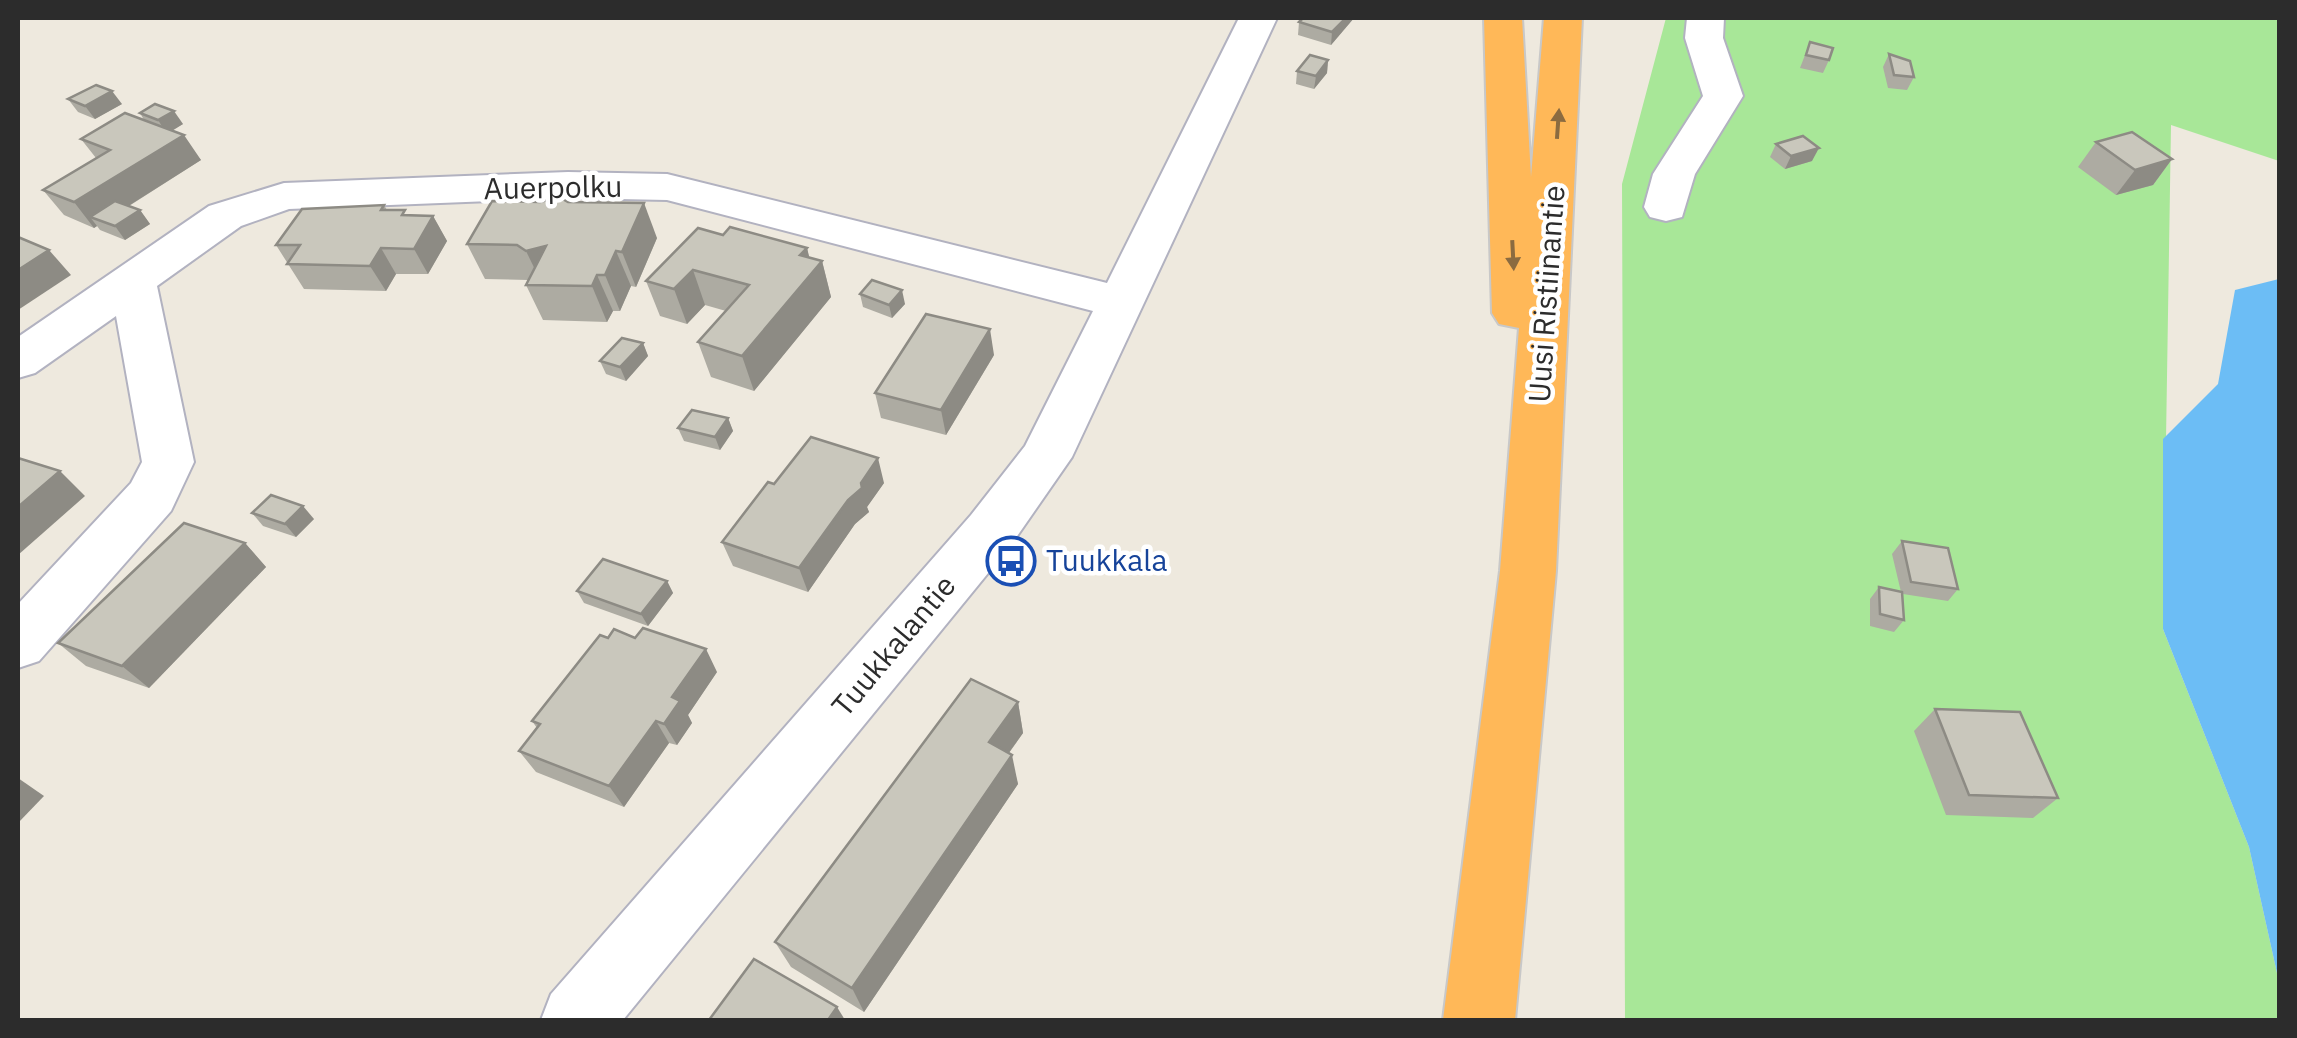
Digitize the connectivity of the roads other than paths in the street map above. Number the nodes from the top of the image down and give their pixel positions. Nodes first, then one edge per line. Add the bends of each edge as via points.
1 (1258, 18) edge
2 (1503, 18) edge
3 (1563, 18) edge
4 (1706, 18) edge
5 (1666, 207) dead end
6 (132, 278) junction
7 (1122, 303) junction
8 (18, 361) edge
9 (1528, 571) junction
10 (18, 643) edge
11 (577, 1020) edge
12 (1479, 1020) edge

1 - 7 street, Tuukkalantie
2 -> 9 highway, Uusi Ristiinantie
9 -> 3 highway, Uusi Ristiinantie
4 - 5 street via 1704,38 1723,96 1674,174
6 - 7 street, Auerpolku via 225,216 284,196 667,187
6 - 8 street, Auerpolku
6 - 10 street via 168,462 152,496
7 - 11 street, Tuukkalantie via 1046,457 991,530
9 - 12 highway, Uusi Ristiinantie

